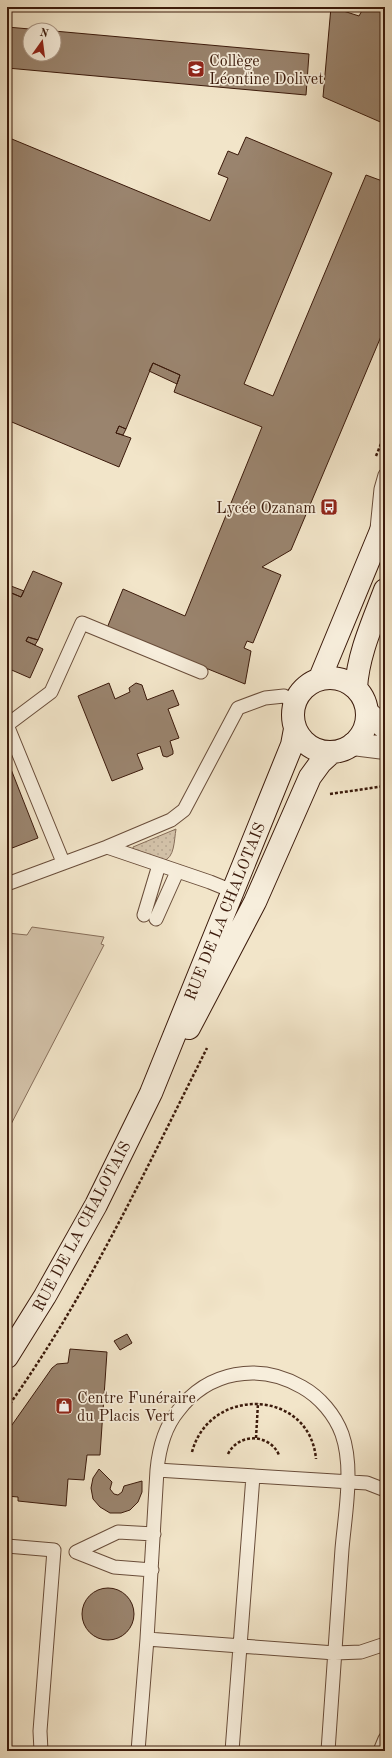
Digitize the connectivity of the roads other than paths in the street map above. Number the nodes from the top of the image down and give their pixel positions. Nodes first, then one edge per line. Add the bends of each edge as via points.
1 (385, 475) edge
2 (381, 531) edge
3 (385, 590) edge
4 (201, 672) dead end
5 (320, 678) junction
6 (356, 688) junction
7 (294, 703) junction
8 (367, 712) junction
9 (7, 725) edge
10 (385, 728) edge
11 (295, 729) junction
12 (353, 744) junction
13 (385, 748) edge
14 (332, 752) junction
15 (107, 847) junction
16 (63, 862) junction
17 (159, 865) junction
18 (177, 872) junction
19 (7, 884) edge
20 (232, 891) junction
21 (144, 915) dead end
22 (156, 919) dead end
23 (151, 1093) junction
24 (7, 1357) edge
25 (157, 1470) junction
26 (253, 1476) junction
27 (347, 1482) junction
28 (385, 1490) edge
29 (154, 1534) junction
30 (7, 1546) edge
31 (54, 1550) junction
32 (76, 1552) junction
33 (152, 1570) junction
34 (147, 1639) junction
35 (385, 1644) edge
36 (239, 1646) junction
37 (335, 1653) junction
38 (385, 1739) edge
39 (41, 1751) edge
40 (138, 1751) edge
41 (232, 1751) edge
42 (328, 1751) edge
43 (380, 1751) edge

1 - 2 lane via 377,519
2 - 5 main road
3 - 6 main road via 361,654
4 - 9 lane via 82,623 51,692
5 - 6 main road via 333,677 346,681
5 - 7 main road via 300,692
6 - 8 main road via 364,700
7 - 11 main road via 292,716
7 - 15 lane via 284,696 271,697 238,708 184,810 171,820
8 - 10 main road
8 - 12 main road via 364,730
9 - 16 lane
11 - 14 main road via 310,746
11 - 20 main road, RUE DE LA CHALOTAIS via 292,745
12 - 13 main road
12 - 14 main road via 343,750
14 - 23 main road, RUE DE LA CHALOTAIS via 310,777 255,902 201,1008
15 - 16 lane
15 - 17 lane
16 - 19 lane
17 - 18 lane
17 - 21 lane
18 - 20 lane
18 - 22 lane
20 - 23 main road, RUE DE LA CHALOTAIS
23 - 24 main road, RUE DE LA CHALOTAIS via 96,1205
25 - 26 lane
25 - 27 lane via 165,1433 178,1410 211,1383 225,1376 253,1372 280,1376 310,1391 320,1400 342,1434 346,1449
25 - 29 lane
26 - 27 lane
26 - 36 lane
27 - 28 lane via 367,1484
27 - 37 lane
29 - 32 lane via 118,1532
29 - 33 lane
30 - 31 lane
31 - 32 lane
31 - 39 lane via 40,1731
32 - 33 lane via 114,1567
33 - 34 lane
34 - 36 lane
34 - 40 lane
35 - 37 lane via 361,1652
36 - 37 lane
36 - 41 lane
37 - 42 lane
38 - 43 lane

